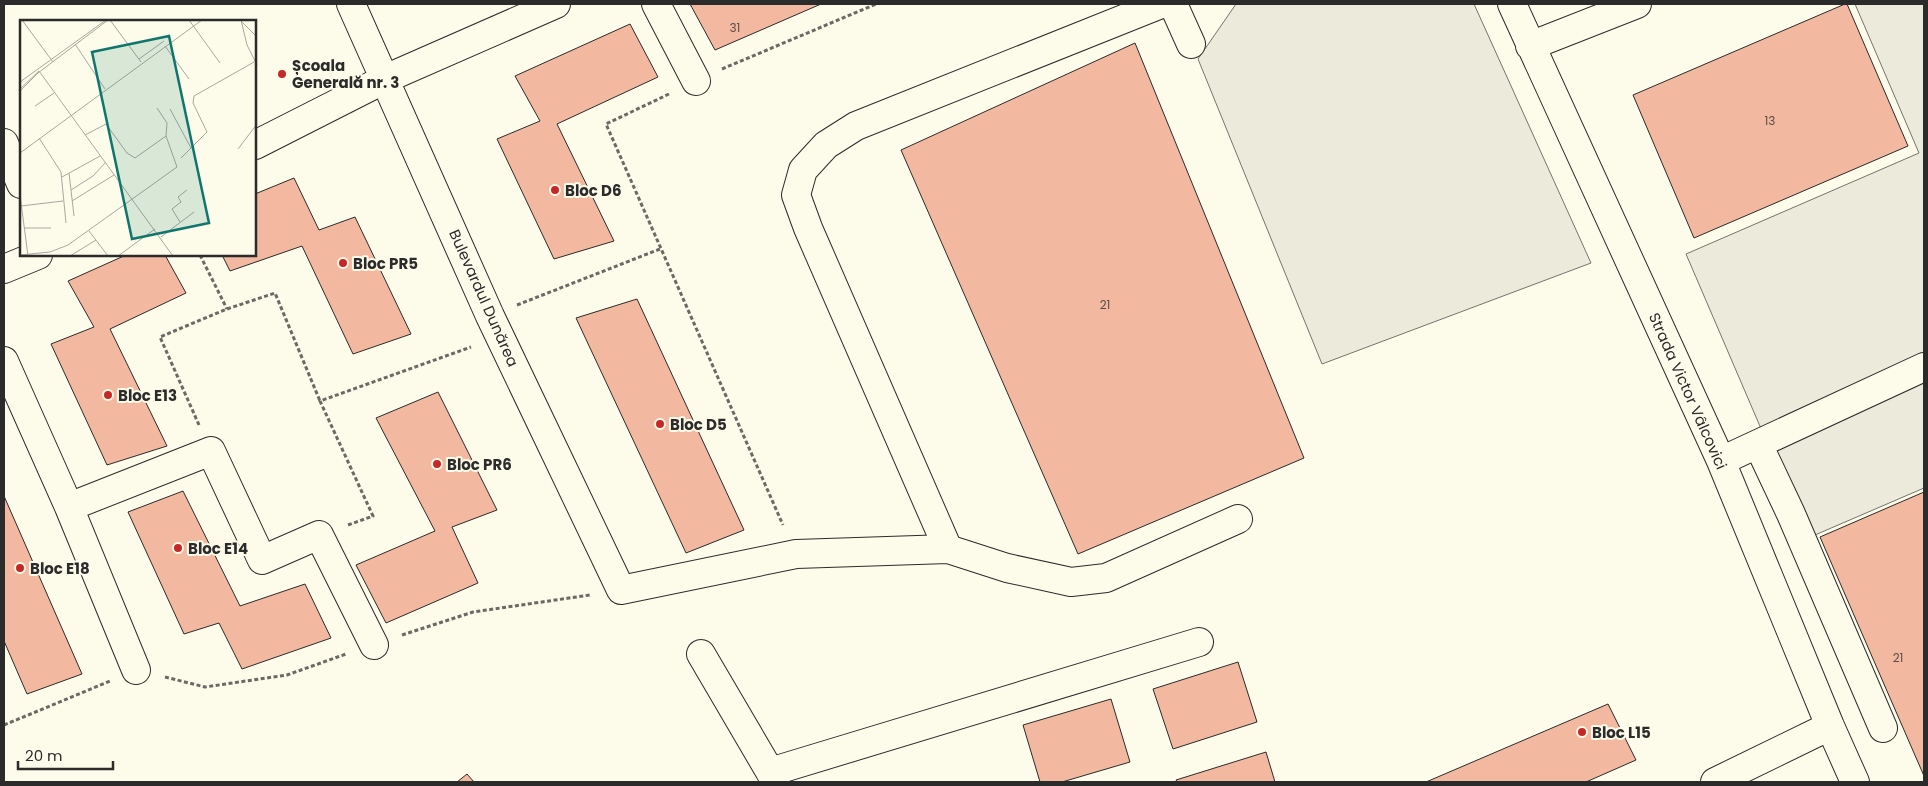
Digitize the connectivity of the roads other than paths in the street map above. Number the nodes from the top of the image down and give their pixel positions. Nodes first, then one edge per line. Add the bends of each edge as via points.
1 (351, 4) edge
2 (556, 4) edge
3 (656, 4) edge
4 (1162, 4) edge
5 (1173, 4) edge
6 (1512, 4) edge
7 (1637, 4) edge
8 (1191, 44) dead end
9 (1530, 46) junction
10 (385, 79) junction
11 (696, 81) road end
12 (4, 143) edge
13 (256, 144) edge
14 (20, 182) edge
15 (36, 256) edge
16 (4, 269) edge
17 (4, 361) edge
18 (1924, 367) edge
19 (1758, 444) junction
20 (1721, 461) junction
21 (69, 507) junction
22 (1238, 519) dead end
23 (948, 549) junction
24 (1199, 642) dead end
25 (374, 644) road end
26 (701, 654) dead end
27 (136, 670) road end
28 (1830, 726) junction
29 (1883, 728) dead end
30 (773, 777) edge
31 (1715, 782) edge
32 (1854, 782) edge

1 - 10 street, Bulevardul Dunărea
2 - 10 street
3 - 11 street
4 - 23 street via 856,126 826,145 804,170 796,196 808,228
5 - 8 street
6 - 9 street, Strada Victor Vâlcovici
7 - 9 street
9 - 20 street, Strada Victor Vâlcovici
10 - 13 street
10 - 23 street, Bulevardul Dunărea via 495,326 621,590 796,554
12 - 14 street
15 - 16 street
17 - 21 street
18 - 19 street
19 - 20 street
19 - 29 street
20 - 28 street, Strada Victor Vâlcovici
21 - 25 street via 211,451 262,560 319,535
21 - 27 street
22 - 23 street via 1106,578 1071,582 1007,568
24 - 30 street
26 - 30 street
28 - 31 street
28 - 32 street, Strada Victor Vâlcovici

